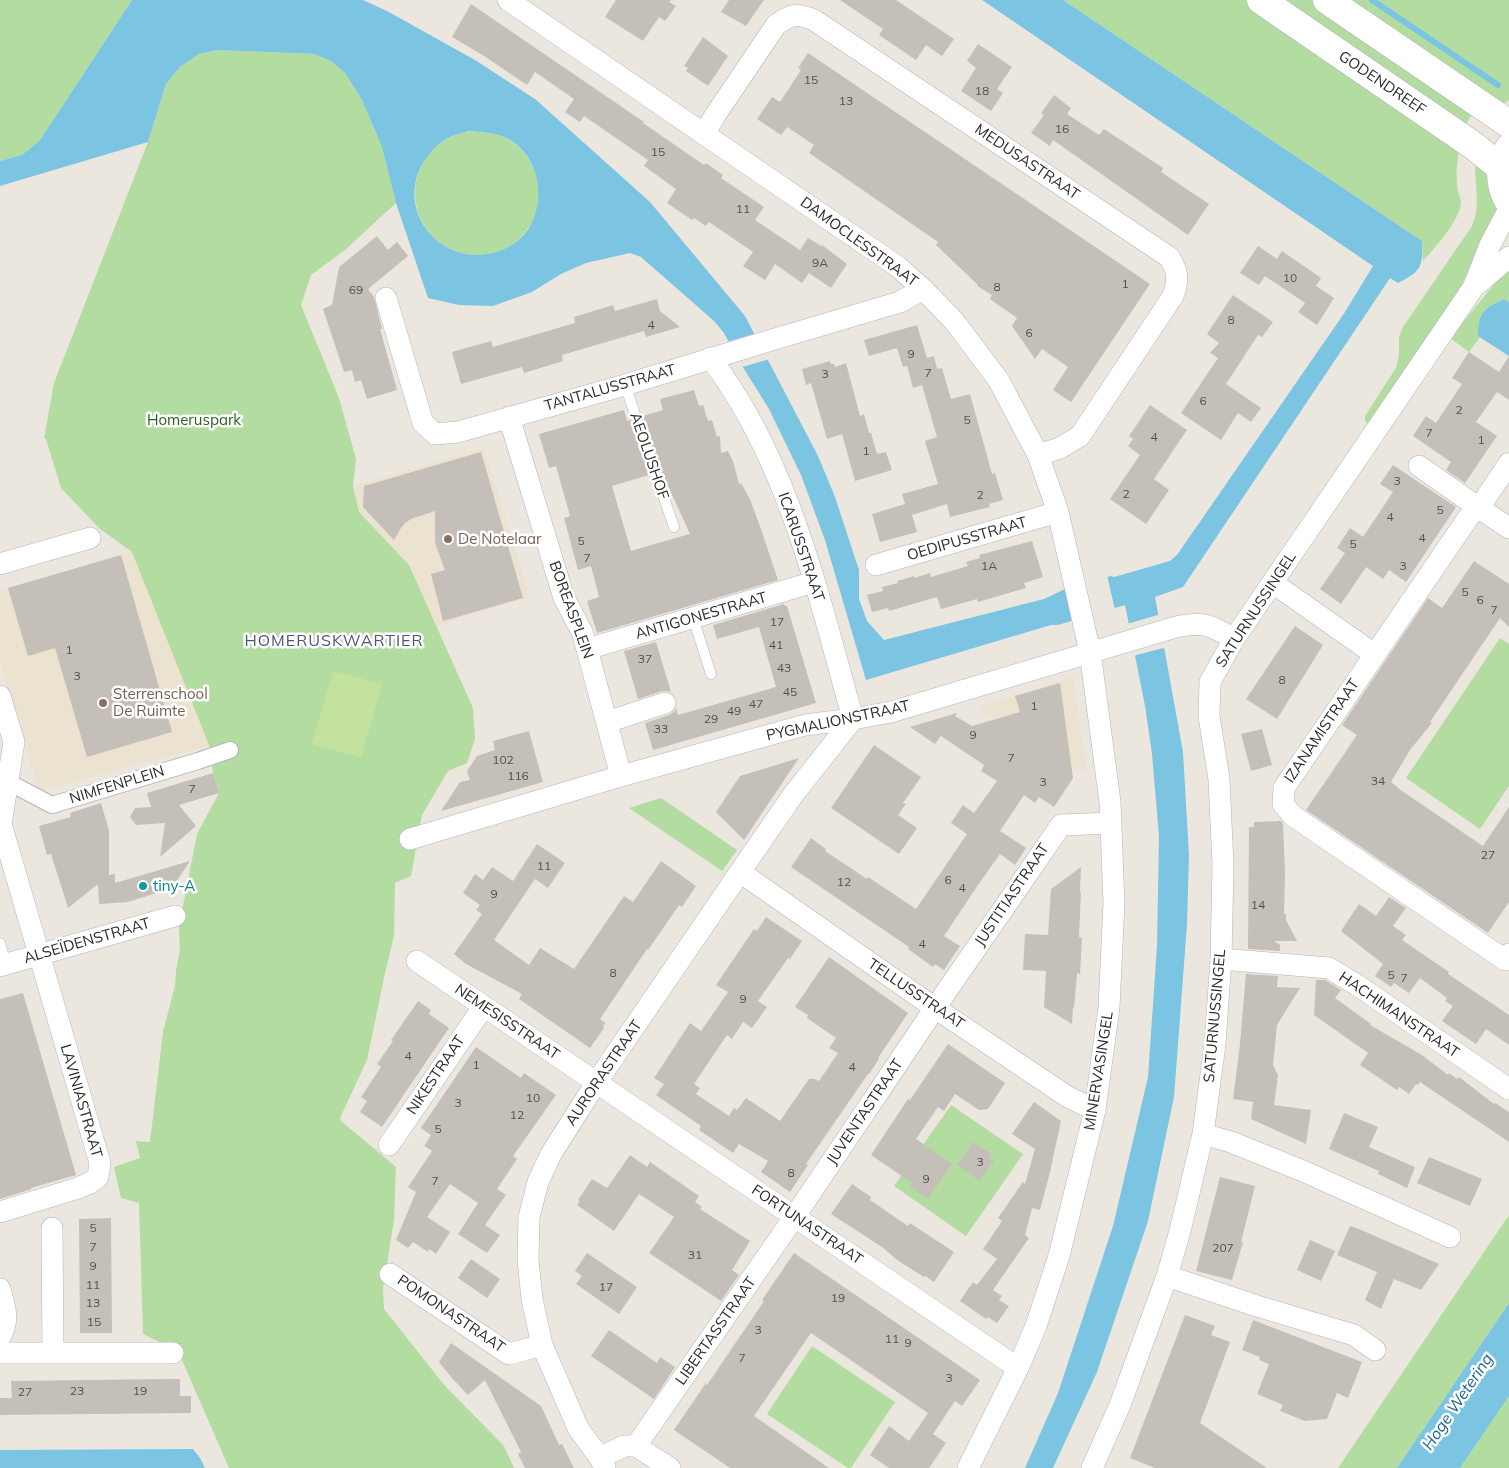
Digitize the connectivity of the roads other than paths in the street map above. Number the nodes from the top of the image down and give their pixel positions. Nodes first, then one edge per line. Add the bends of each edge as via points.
1 (508, 0) edge
2 (1261, 0) edge
3 (1327, 0) edge
4 (1509, 124) edge
5 (704, 134) junction
6 (1505, 158) edge
7 (1509, 202) edge
8 (1509, 208) edge
9 (1509, 257) edge
10 (922, 288) junction
11 (1473, 288) junction
12 (386, 298) dead end
13 (710, 358) junction
14 (624, 385) junction
15 (509, 417) junction
16 (1038, 455) junction
17 (1509, 463) edge
18 (1419, 466) dead end
19 (1479, 508) junction
20 (1058, 512) junction
21 (674, 527) dead end
22 (1509, 528) edge
23 (90, 538) dead end
24 (0, 564) edge
25 (876, 565) dead end
26 (814, 582) junction
27 (1272, 583) junction
28 (693, 618) junction
29 (1234, 639) junction
30 (587, 649) junction
31 (1090, 652) junction
32 (1374, 654) junction
33 (711, 674) dead end
34 (0, 696) edge
35 (665, 703) dead end
36 (853, 719) junction
37 (607, 722) junction
38 (230, 750) dead end
39 (621, 776) junction
40 (4, 783) edge
41 (1111, 823) junction
42 (410, 839) dead end
43 (740, 872) junction
44 (175, 916) dead end
45 (0, 942) edge
46 (38, 954) junction
47 (1509, 954) edge
48 (1221, 959) junction
49 (417, 961) dead end
50 (3, 965) edge
51 (484, 1006) junction
52 (935, 1008) junction
53 (596, 1083) junction
54 (1509, 1089) edge
55 (1095, 1110) junction
56 (1203, 1134) junction
57 (389, 1145) dead end
58 (0, 1212) edge
59 (795, 1216) junction
60 (52, 1228) dead end
61 (1450, 1237) dead end
62 (390, 1274) dead end
63 (1167, 1276) junction
64 (0, 1289) edge
65 (0, 1337) edge
66 (542, 1345) junction
67 (1376, 1350) dead end
68 (0, 1353) edge
69 (53, 1353) junction
70 (173, 1353) dead end
71 (1018, 1368) junction
72 (636, 1446) junction
73 (603, 1463) edge
74 (670, 1468) edge
75 (968, 1468) edge
76 (1092, 1468) edge

1 - 5 street, DAMOCLESSTRAAT
2 - 6 main road, GODENDREEF via 1474,146
3 - 4 main road
5 - 10 street, DAMOCLESSTRAAT via 897,266
5 - 16 street, MEDUSASTRAAT via 776,25 787,17 801,15 814,20 1170,258 1178,276 1173,296 1080,436 1060,448
6 - 7 main road via 1500,177
8 - 11 street, SATURNUSSINGEL
9 - 11 street, SATURNUSSINGEL
10 - 13 street, TANTALUSSTRAAT via 900,302
10 - 16 street, DAMOCLESSTRAAT via 954,321 999,381
11 - 27 street, SATURNUSSINGEL
12 - 15 street, TANTALUSSTRAAT via 423,423 435,434 458,432
13 - 14 street, TANTALUSSTRAAT
13 - 26 street, ICARUSSTRAAT via 733,390 761,443 794,516
14 - 15 street, TANTALUSSTRAAT
14 - 21 lane, AEOLUSHOF
15 - 30 street, BOREASPLEIN via 564,598
16 - 20 street, DAMOCLESSTRAAT
17 - 19 street, IZANAMISTRAAT
18 - 19 street
19 - 22 street
19 - 32 street, IZANAMISTRAAT via 1468,518
20 - 25 street, OEDIPUSSTRAAT
20 - 31 street, DAMOCLESSTRAAT
23 - 24 street
26 - 28 street, ANTIGONESTRAAT
26 - 36 street, ICARUSSTRAAT
27 - 29 street, SATURNUSSINGEL
27 - 32 street
28 - 30 street, ANTIGONESTRAAT
28 - 33 lane
29 - 31 street, PYGMALIONSTRAAT via 1214,627 1192,623
29 - 48 street, SATURNUSSINGEL via 1210,682 1209,716 1219,779 1223,865
30 - 37 street, BOREASPLEIN
31 - 36 street, PYGMALIONSTRAAT via 891,712
31 - 41 street, MINERVASINGEL
32 - 47 street, IZANAMISTRAAT via 1284,788 1283,804 1293,816 1505,960
34 - 40 street via 14,742
35 - 37 street
36 - 39 street, PYGMALIONSTRAAT via 805,725
36 - 43 street, AURORASTRAAT via 793,795
37 - 39 street, BOREASPLEIN
38 - 40 street, NIMFENPLEIN via 52,805
39 - 42 street, PYGMALIONSTRAAT
40 - 46 street via 1,824
41 - 52 street, JUSTITIASTRAAT via 1061,825
41 - 55 street, MINERVASINGEL via 1114,903 1109,1006
43 - 52 street, TELLUSSTRAAT
43 - 53 street, AURORASTRAAT
44 - 46 street, ALSEÏDENSTRAAT
45 - 50 lane
46 - 50 street, ALSEÏDENSTRAAT
46 - 58 street, LAVINIASTRAAT via 100,1163 98,1177 78,1188
48 - 54 street, HACHIMANSTRAAT via 1329,968
48 - 56 street, SATURNUSSINGEL via 1215,1044
49 - 51 street, NEMESISSTRAAT
51 - 53 street, NEMESISSTRAAT
51 - 57 street, NIKESTRAAT
52 - 55 street, TELLUSSTRAAT via 1068,1097
52 - 59 street, JUVENTASTRAAT
53 - 59 street, FORTUNASTRAAT
53 - 66 street, AURORASTRAAT via 551,1154 538,1182 529,1217 528,1260
55 - 71 street, MINERVASINGEL via 1059,1256
56 - 61 street via 1232,1142 1303,1171
56 - 63 street, SATURNUSSINGEL
59 - 71 street, FORTUNASTRAAT
59 - 72 street, LIBERTASSTRAAT
60 - 69 street
62 - 66 street, POMONASTRAAT via 509,1354
63 - 67 street via 1354,1335
63 - 76 street, SATURNUSSINGEL via 1120,1404
64 - 65 street via 7,1320
66 - 73 street, AURORASTRAAT via 578,1428
68 - 69 street
69 - 70 street
71 - 75 street, MINERVASINGEL
72 - 73 street via 624,1446
72 - 74 street

